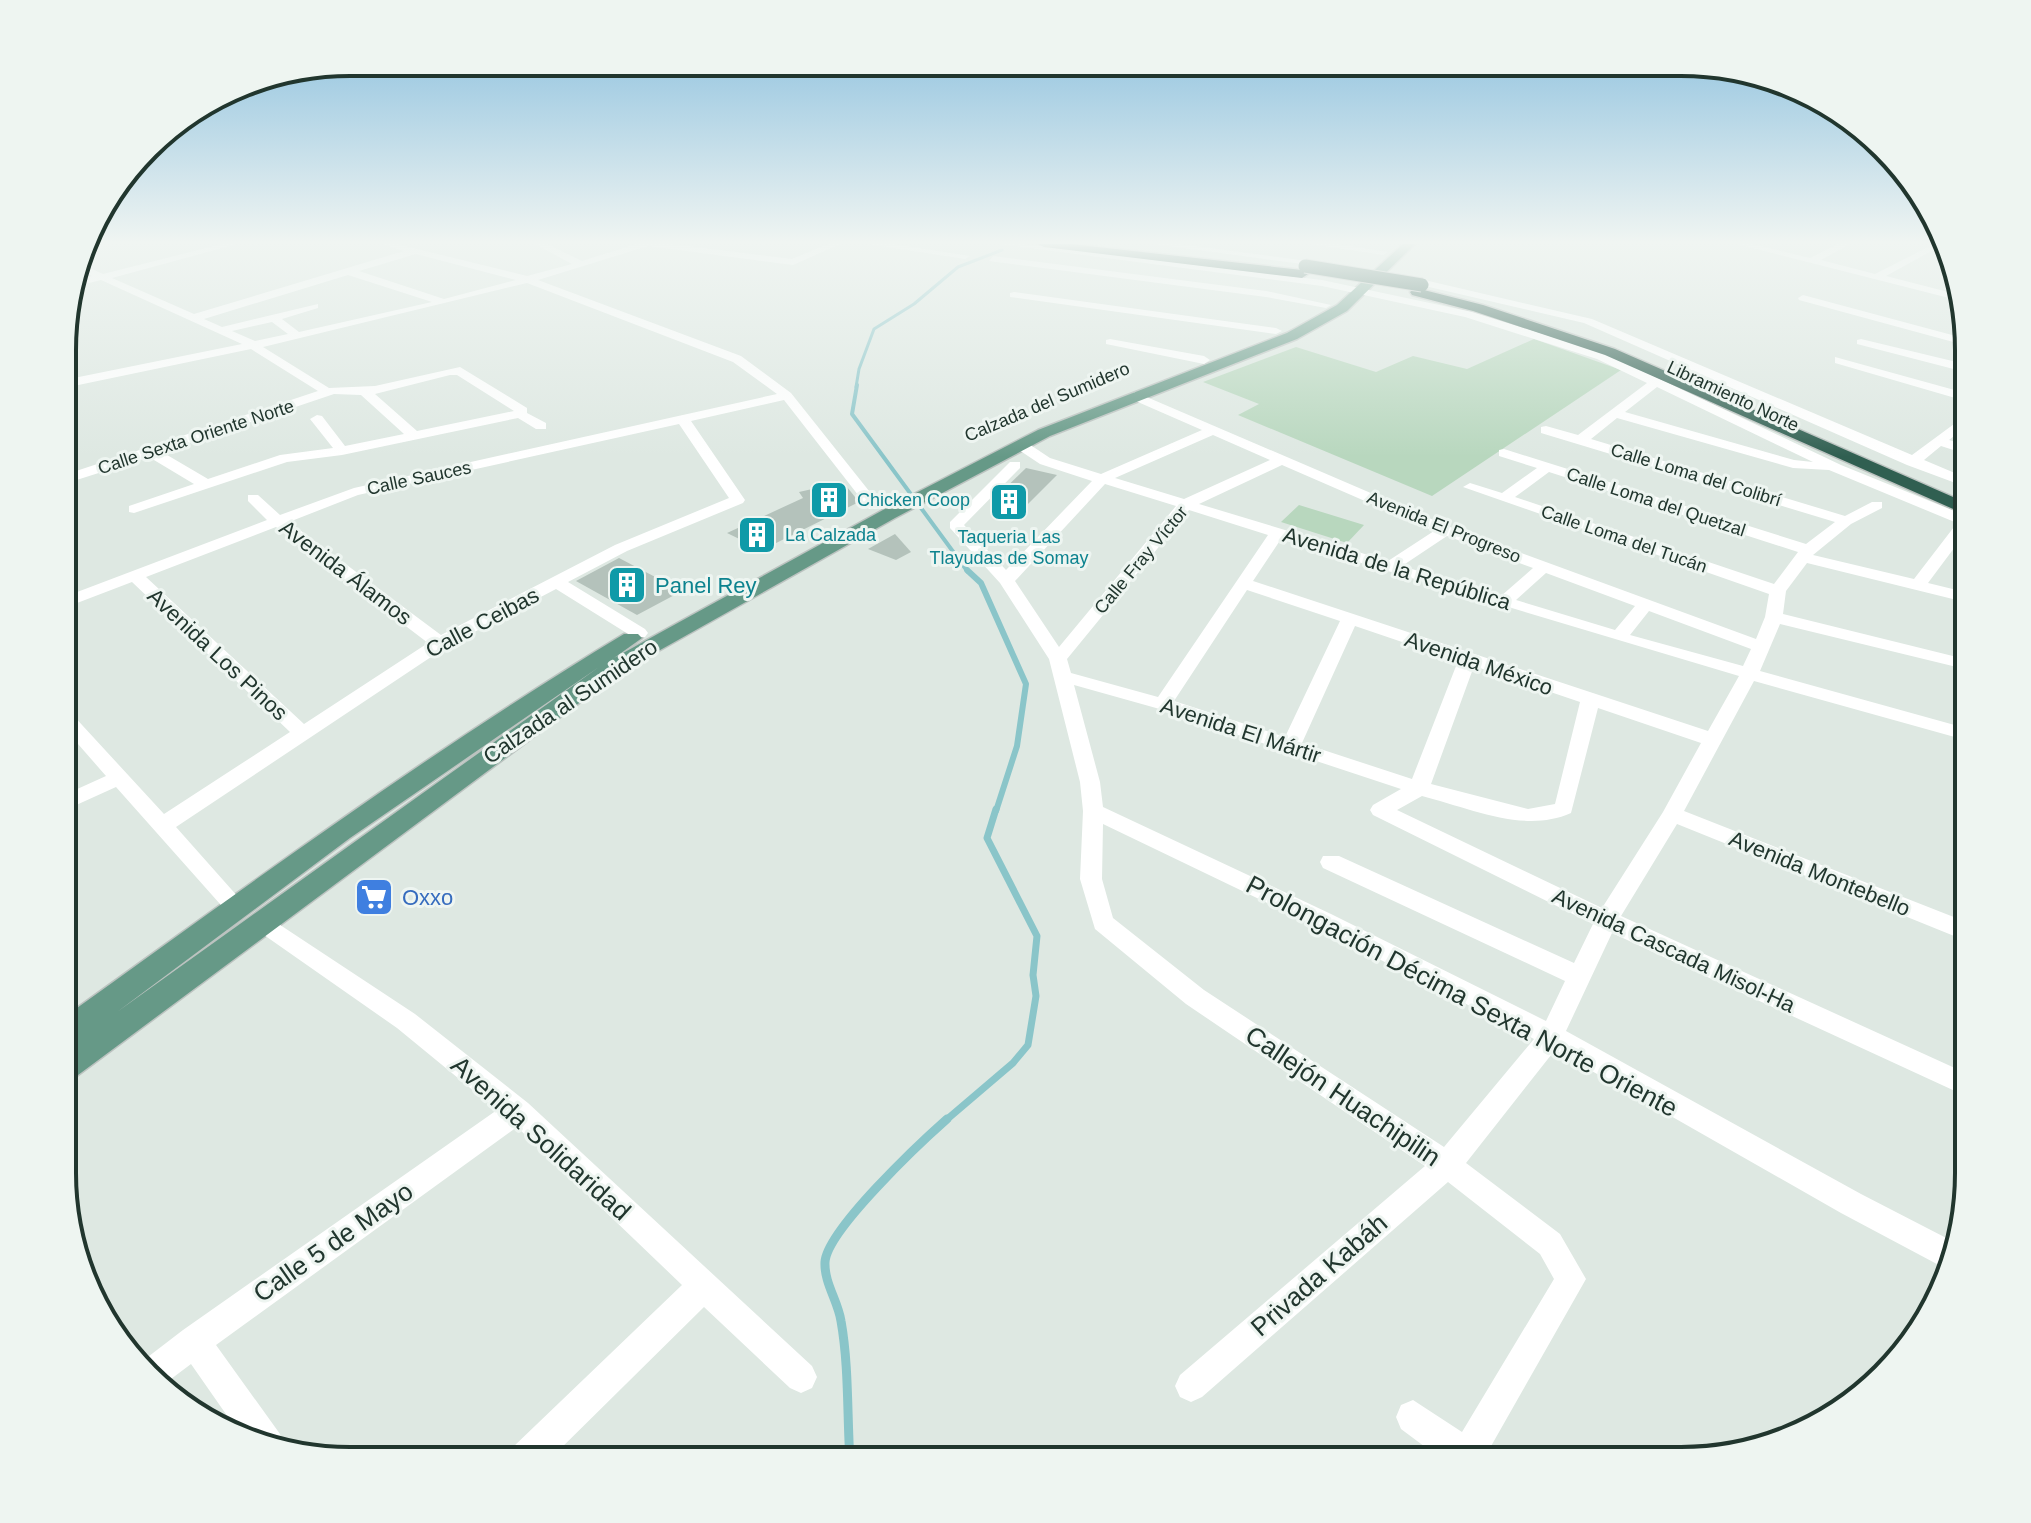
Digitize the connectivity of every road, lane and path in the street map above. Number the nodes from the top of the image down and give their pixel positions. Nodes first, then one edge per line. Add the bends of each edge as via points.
1 (187, 315) edge
2 (204, 315) edge
3 (284, 315) edge
4 (381, 315) edge
5 (621, 315) edge
6 (1160, 315) edge
7 (1307, 315) edge
8 (1329, 315) edge
9 (1482, 315) edge
10 (1502, 315) edge
11 (1523, 315) edge
12 (1564, 315) edge
13 (1865, 315) edge
14 (194, 318) junction
15 (274, 318) junction
16 (222, 330) junction
17 (1276, 331) junction
18 (296, 335) junction
19 (1954, 340) edge
20 (1110, 342) dead end
21 (1861, 342) dead end
22 (253, 345) junction
23 (1204, 360) junction
24 (1839, 360) dead end
25 (1955, 365) edge
26 (76, 382) edge
27 (1656, 382) junction
28 (326, 391) junction
29 (364, 391) junction
30 (1955, 394) edge
31 (787, 396) junction
32 (1135, 396) junction
33 (521, 412) junction
34 (1617, 414) junction
35 (317, 419) dead end
36 (684, 421) junction
37 (1055, 423) junction
38 (541, 426) dead end
39 (1955, 428) edge
40 (1213, 430) junction
41 (1546, 430) dead end
42 (414, 436) junction
43 (1581, 440) junction
44 (1939, 441) junction
45 (1021, 445) junction
46 (1955, 446) edge
47 (150, 451) junction
48 (342, 451) junction
49 (1504, 453) dead end
50 (1281, 460) junction
51 (1045, 461) junction
52 (1912, 462) junction
53 (981, 465) junction
54 (1015, 465) junction
55 (1547, 467) junction
56 (1836, 468) junction
57 (76, 476) edge
58 (1003, 477) junction
59 (1102, 479) junction
60 (1955, 479) edge
61 (205, 484) junction
62 (931, 484) junction
63 (1470, 487) dead end
64 (1955, 491) edge
65 (253, 498) dead end
66 (1504, 498) junction
67 (1186, 504) junction
68 (1877, 505) dead end
69 (881, 508) junction
70 (134, 509) dead end
71 (1955, 512) edge
72 (1955, 513) edge
73 (277, 521) junction
74 (1846, 521) junction
75 (1445, 530) junction
76 (1278, 531) junction
77 (1955, 536) edge
78 (1805, 554) junction
79 (1391, 566) junction
80 (1543, 567) junction
81 (135, 576) junction
82 (1006, 580) junction
83 (556, 582) junction
84 (1246, 584) junction
85 (1917, 586) junction
86 (1778, 591) junction
87 (1955, 595) edge
88 (76, 598) edge
89 (1504, 602) junction
90 (1645, 605) junction
91 (685, 617) junction
92 (1774, 617) junction
93 (1350, 619) junction
94 (639, 633) junction
95 (1619, 637) junction
96 (440, 643) junction
97 (1759, 646) junction
98 (1467, 660) junction
99 (1955, 661) edge
100 (1059, 667) junction
101 (1749, 674) junction
102 (1590, 700) junction
103 (1163, 704) junction
104 (76, 731) edge
105 (1955, 731) edge
106 (301, 732) junction
107 (1714, 740) junction
108 (1291, 746) junction
109 (462, 749) junction
110 (485, 759) junction
111 (118, 778) junction
112 (1419, 788) junction
113 (77, 798) edge
114 (1093, 811) junction
115 (1672, 814) junction
116 (161, 826) junction
117 (1331, 862) dead end
118 (236, 907) junction
119 (1607, 919) junction
120 (262, 922) junction
121 (1954, 927) edge
122 (1578, 976) junction
123 (77, 1025) edge
124 (1551, 1036) junction
125 (77, 1058) edge
126 (1954, 1080) edge
127 (518, 1111) junction
128 (1447, 1165) junction
129 (1943, 1252) edge
130 (703, 1286) junction
131 (194, 1341) junction
132 (159, 1369) edge
133 (801, 1377) dead end
134 (1191, 1386) dead end
135 (1413, 1417) dead end
136 (257, 1430) edge
137 (538, 1446) edge
138 (1453, 1447) edge
139 (1476, 1447) edge

1 - 14 street
2 - 14 street
3 - 15 street
4 - 18 street
5 - 31 street via 737,359
6 - 17 street
7 - 17 main road, Calzada del Sumidero
8 - 32 main road, Calzada al Sumidero via 1292,336
9 - 27 street, Libramiento Norte via 1601,356
10 - 71 highway, Libramiento Norte via 1610,352
11 - 64 highway, Libramiento Norte via 1566,324
12 - 52 street
13 - 19 street
14 - 16 street
15 - 16 street
15 - 18 street
16 - 22 street
17 - 23 main road, Calzada del Sumidero
18 - 22 street
20 - 23 street
21 - 25 street
22 - 26 street
22 - 28 street
23 - 37 main road, Calzada del Sumidero
24 - 30 street
27 - 34 street
27 - 56 street, Libramiento Norte
28 - 29 street
28 - 47 street, Calle Sexta Oriente Norte
29 - 33 street via 455,371
29 - 42 street
31 - 36 street, Calle Sauces
31 - 69 street
32 - 37 main road, Calzada al Sumidero
32 - 40 street, Avenida El Progreso
33 - 38 street
33 - 42 street
34 - 43 street
34 - 56 street via 1793,464
35 - 48 street
36 - 73 street, Calle Sauces via 354,492
36 - 83 street, Calle Ceibas via 738,500 621,548
37 - 45 main road, Calzada al Sumidero
37 - 62 main road, Calzada del Sumidero
39 - 44 street
40 - 50 street, Avenida El Progreso
40 - 59 street
41 - 43 street, Calle Loma del Colibrí
42 - 48 street
43 - 74 street, Calle Loma del Colibrí
44 - 46 street
44 - 52 street
45 - 51 street, Avenida de la República
45 - 53 main road, Calzada al Sumidero
47 - 57 street, Calle Sexta Oriente Norte
47 - 61 street
48 - 61 street via 285,458
49 - 55 street, Calle Loma del Quetzal
50 - 67 street, Calle Fray Víctor
50 - 75 street, Avenida El Progreso
51 - 54 street, Avenida de la República
51 - 59 street, Avenida de la República
52 - 60 street
53 - 54 street, Avenida de la República
53 - 58 street
53 - 62 main road, Calzada al Sumidero
54 - 58 street
55 - 66 street
55 - 78 street, Calle Loma del Quetzal
56 - 72 street, Libramiento Norte
58 - 82 street via 955,525
59 - 67 street, Avenida de la República
59 - 82 street
61 - 70 street
62 - 69 main road, Calzada al Sumidero
63 - 66 street, Calle Loma del Tucán
65 - 73 street, Avenida Álamos
66 - 86 street, Calle Loma del Tucán
67 - 76 street, Avenida de la República
67 - 100 street, Calle Fray Víctor
68 - 74 street
69 - 91 main road, Calzada al Sumidero
73 - 81 street, Calle Sauces
73 - 96 street, Avenida Álamos
74 - 78 street
75 - 79 street
75 - 80 street, Avenida El Progreso
76 - 79 street, Avenida de la República
76 - 84 street
77 - 85 street
78 - 85 street, Calle Loma del Quetzal
78 - 86 street
79 - 89 street, Avenida de la República
80 - 89 street
80 - 90 street, Avenida El Progreso
81 - 88 street, Calle Sauces
81 - 106 street, Avenida Los Pinos
82 - 100 street
83 - 94 street
83 - 96 street, Calle Ceibas
84 - 93 street, Avenida México
84 - 103 street
85 - 87 street, Calle Loma del Quetzal
86 - 92 street
89 - 95 street, Avenida de la República
90 - 95 street
90 - 97 street, Avenida El Progreso
91 - 94 main road, Calzada al Sumidero
91 - 110 main road, Calzada al Sumidero
92 - 97 street
92 - 99 street
93 - 98 street, Avenida México
93 - 108 street
94 - 109 main road, Calzada al Sumidero
95 - 101 street, Avenida de la República
96 - 106 street, Calle Ceibas
97 - 101 street
98 - 102 street, Avenida México
98 - 112 street
100 - 103 street, Avenida El Mártir
100 - 114 street
101 - 105 street, Avenida de la República
101 - 107 street
102 - 107 street, Avenida México
102 - 112 street, Avenida El Mártir via 1564,808 1528,816
103 - 108 street, Avenida El Mártir
104 - 111 street
106 - 116 street, Calle Ceibas
107 - 115 street, Privada Kabáh
108 - 112 street, Avenida El Mártir
109 - 110 main road
109 - 118 main road, Calzada al Sumidero
110 - 120 main road, Calzada al Sumidero
111 - 113 street
111 - 116 street
112 - 119 street, Avenida Cascada Misol-Ha via 1380,810
114 - 124 street, Prolongación Décima Sexta Norte Oriente
114 - 128 street, Callejón Huachipilin via 1091,879 1103,923 1195,997
115 - 119 street, Privada Kabáh
115 - 121 street, Avenida Montebello
116 - 118 street
117 - 122 street
118 - 123 main road, Calzada al Sumidero
119 - 122 street, Privada Kabáh
119 - 126 street, Avenida Cascada Misol-Ha
120 - 125 main road, Calzada al Sumidero
120 - 127 street, Avenida Solidaridad via 406,1021
122 - 124 street, Privada Kabáh
124 - 128 street, Privada Kabáh
124 - 129 street, Prolongación Décima Sexta Norte Oriente via 1863,1213
127 - 130 street, Avenida Solidaridad
127 - 131 street, Calle 5 de Mayo
128 - 134 street, Privada Kabáh
128 - 139 street, Callejón Huachipilin via 1550,1244 1571,1279
130 - 133 street, Avenida Solidaridad
130 - 137 street
131 - 132 street, Calle 5 de Mayo
131 - 136 street
135 - 138 street

